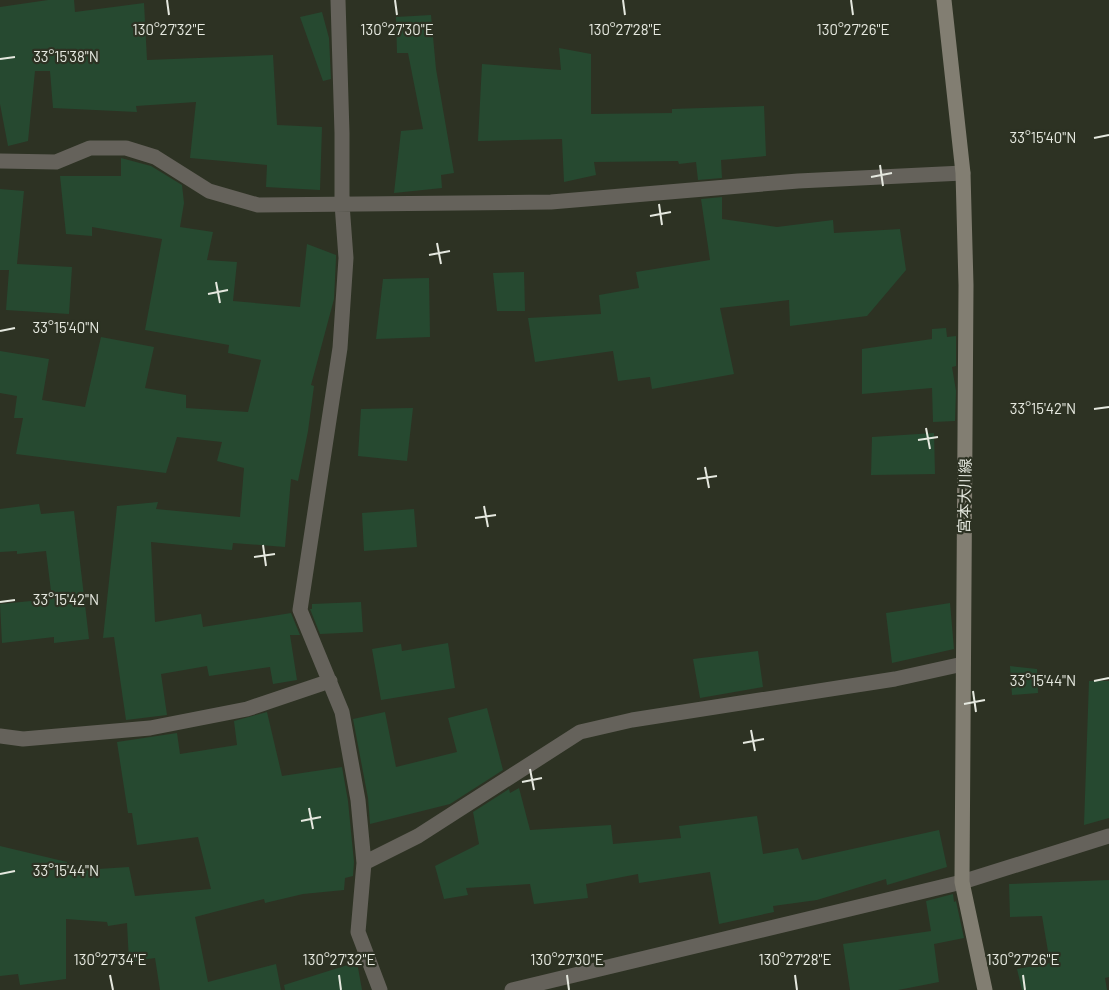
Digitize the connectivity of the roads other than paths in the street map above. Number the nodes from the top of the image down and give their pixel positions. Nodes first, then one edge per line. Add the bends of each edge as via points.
1 (338, 0) edge
2 (944, 0) edge
3 (0, 161) edge
4 (963, 173) junction
5 (342, 204) junction
6 (963, 664) junction
7 (330, 681) junction
8 (0, 736) edge
9 (1109, 836) edge
10 (364, 863) junction
11 (962, 882) junction
12 (380, 990) edge
13 (512, 990) edge
14 (985, 990) edge

1 - 5 street
2 - 4 main road, 宮本大川線
3 - 5 street via 56,162 90,148 126,148 155,157 209,191 258,205
4 - 5 street via 798,181 551,202
4 - 6 main road, 宮本大川線
5 - 7 street via 345,258 340,348 300,610
6 - 10 street via 580,732 418,836
6 - 11 main road, 宮本大川線
7 - 8 street via 247,709 150,728 22,739
7 - 10 street via 342,712 353,765
9 - 11 street
10 - 12 street via 358,932
11 - 13 street
11 - 14 main road, 宮本大川線

